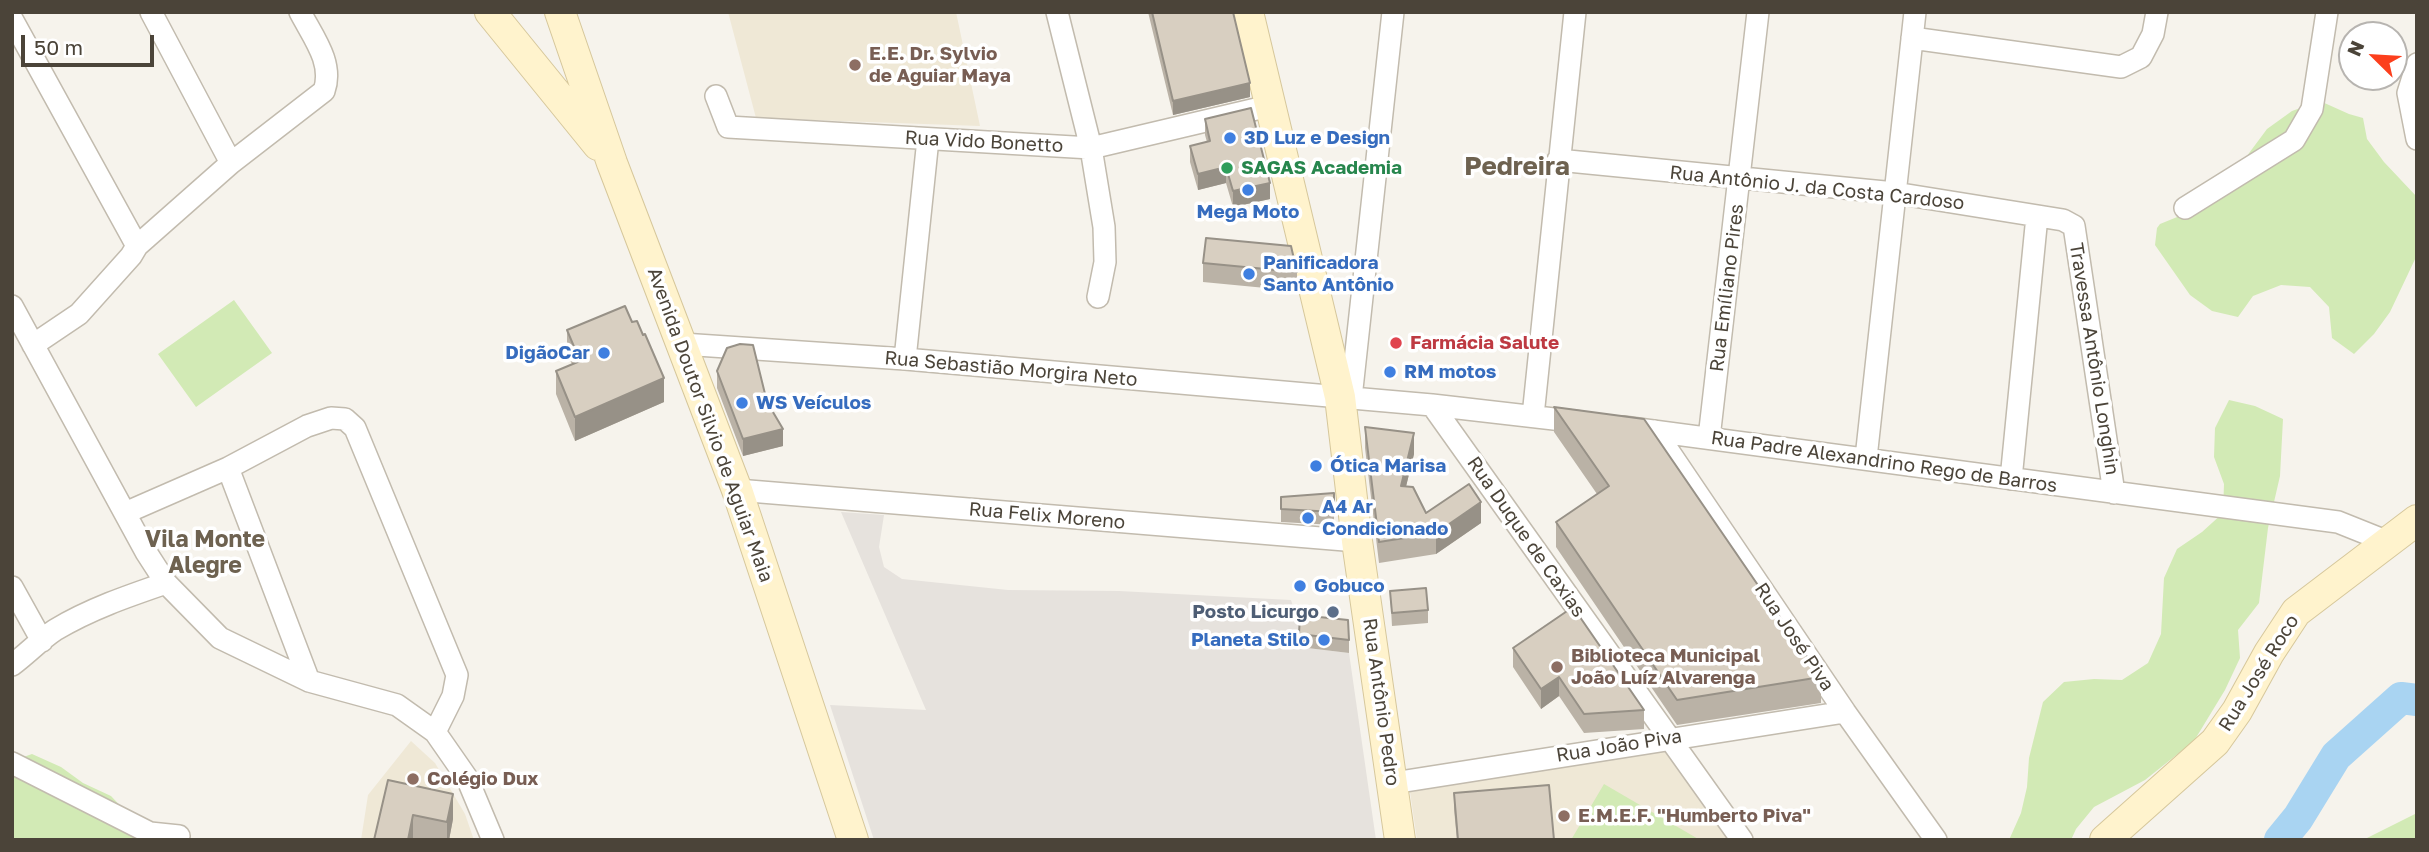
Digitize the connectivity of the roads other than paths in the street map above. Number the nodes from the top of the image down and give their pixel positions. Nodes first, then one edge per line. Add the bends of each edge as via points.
1 (151, 12) edge
2 (300, 12) edge
3 (489, 12) edge
4 (561, 12) edge
5 (1057, 12) edge
6 (1248, 12) edge
7 (1393, 12) edge
8 (1575, 12) edge
9 (1758, 12) edge
10 (1915, 12) edge
11 (2143, 12) edge
12 (2157, 12) edge
13 (2327, 12) edge
14 (12, 19) edge
15 (2153, 34) junction
16 (1912, 38) junction
17 (2417, 64) edge
18 (580, 71) junction
19 (549, 84) junction
20 (716, 96) dead end
21 (1269, 106) junction
22 (928, 139) junction
23 (2417, 139) edge
24 (1091, 148) junction
25 (1558, 160) junction
26 (231, 163) junction
27 (612, 163) junction
28 (1740, 178) junction
29 (1895, 193) junction
30 (2185, 208) dead end
31 (2037, 216) junction
32 (2074, 226) joint
33 (137, 246) junction
34 (1098, 296) dead end
35 (12, 306) edge
36 (682, 344) junction
37 (33, 345) junction
38 (905, 359) junction
39 (1345, 397) junction
40 (1432, 405) junction
41 (1533, 416) junction
42 (1655, 431) junction
43 (1709, 438) junction
44 (1866, 458) junction
45 (228, 468) junction
46 (2011, 479) junction
47 (737, 490) junction
48 (2114, 493) junction
49 (125, 513) junction
50 (2417, 520) edge
51 (1357, 541) junction
52 (2388, 542) junction
53 (166, 583) junction
54 (12, 587) edge
55 (42, 642) junction
56 (12, 665) edge
57 (309, 681) junction
58 (397, 705) junction
59 (444, 712) junction
60 (1845, 712) junction
61 (435, 732) junction
62 (1669, 738) junction
63 (12, 763) edge
64 (1393, 783) junction
65 (179, 836) dead end
66 (493, 840) edge
67 (853, 840) edge
68 (1400, 840) edge
69 (1742, 840) edge
70 (1936, 840) edge
71 (2105, 840) edge

1 - 26 street
2 - 26 street via 324,56 329,77 324,91
3 - 19 main road
4 - 18 main road, Avenida Doutor Silvio de Aguiar Maia
5 - 24 street
6 - 21 main road, Rua Antônio Pedro
7 - 39 street
8 - 25 street
9 - 28 street, Rua Emíliano Pires
10 - 16 street
11 - 15 street
12 - 15 street
13 - 30 street via 2312,109 2294,140
14 - 33 street
15 - 16 street via 2141,57 2121,67
16 - 29 street
17 - 23 street via 2408,93
18 - 19 main road
18 - 27 main road, Avenida Doutor Silvio de Aguiar Maia
19 - 27 main road
20 - 22 street, Rua Vido Bonetto via 727,127
21 - 24 street, Rua Vido Bonetto
21 - 39 main road, Rua Antônio Pedro
22 - 24 street, Rua Vido Bonetto
22 - 38 street
24 - 34 street via 1104,227 1105,262
25 - 28 street, Rua Antônio J. da Costa Cardoso
25 - 41 street
26 - 33 street
27 - 36 main road, Avenida Doutor Silvio de Aguiar Maia
28 - 29 street, Rua Antônio J. da Costa Cardoso
28 - 43 street, Rua Emíliano Pires
29 - 31 street, Rua Antônio J. da Costa Cardoso
29 - 44 street
31 - 32 street, Rua Antônio J. da Costa Cardoso
31 - 46 street
32 - 48 street, Travessa Antônio Longhin
33 - 37 street via 79,314
35 - 37 street
36 - 38 street, Rua Sebastião Morgira Neto
36 - 47 main road, Avenida Doutor Silvio de Aguiar Maia
37 - 49 street
38 - 39 street, Rua Sebastião Morgira Neto
39 - 40 street, Rua Padre Alexandrino Rego de Barros
39 - 51 main road, Rua Antônio Pedro
40 - 41 street, Rua Padre Alexandrino Rego de Barros
40 - 62 street, Rua Duque de Caxias
41 - 42 street, Rua Padre Alexandrino Rego de Barros
42 - 43 street, Rua Padre Alexandrino Rego de Barros
42 - 60 street, Rua José Piva
43 - 44 street, Rua Padre Alexandrino Rego de Barros
44 - 46 street, Rua Padre Alexandrino Rego de Barros
45 - 49 street
45 - 57 street
45 - 59 street via 331,418 345,419 355,428 457,675
46 - 48 street, Rua Padre Alexandrino Rego de Barros
47 - 51 street, Rua Felix Moreno
47 - 67 main road, Avenida Doutor Silvio de Aguiar Maia
48 - 52 street, Rua Padre Alexandrino Rego de Barros via 2338,522
49 - 53 street
50 - 52 main road
51 - 64 main road, Rua Antônio Pedro
52 - 71 main road, Rua José Roco via 2296,612 2215,742
53 - 55 street via 96,608
53 - 57 street via 220,638
54 - 55 street
55 - 56 street
57 - 58 street
58 - 59 street
58 - 61 street
59 - 61 street
60 - 62 street, Rua João Piva
60 - 70 street, Rua José Piva
61 - 66 street via 467,778
62 - 64 street, Rua João Piva
62 - 69 street, Rua Duque de Caxias
63 - 65 street via 150,833
64 - 68 main road, Rua Antônio Pedro

